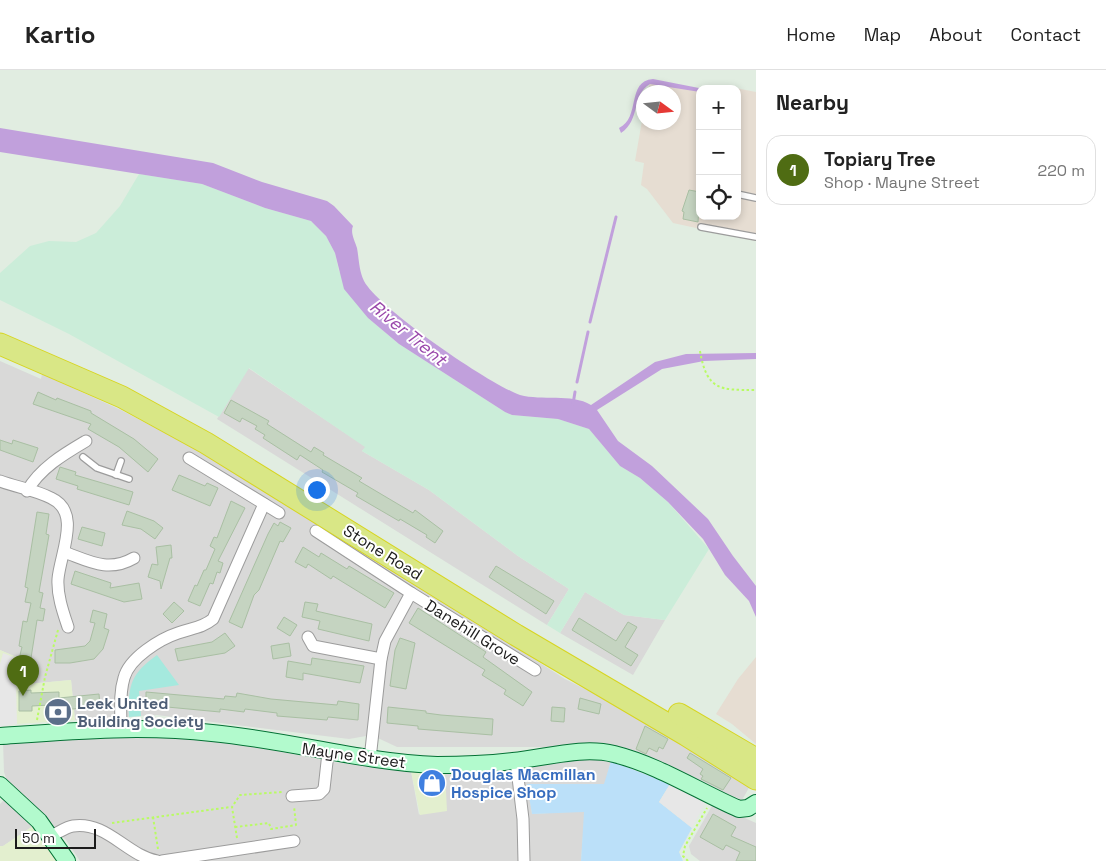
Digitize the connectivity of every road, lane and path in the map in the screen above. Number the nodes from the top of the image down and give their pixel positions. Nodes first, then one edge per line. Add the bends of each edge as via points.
1 (741, 195) edge
2 (756, 198) edge
3 (700, 227) dead end
4 (756, 238) edge
5 (0, 329) edge
6 (0, 344) edge
7 (700, 351) dead end
8 (51, 359) junction
9 (756, 390) edge
10 (86, 441) dead end
11 (79, 452) junction
12 (189, 458) dead end
13 (120, 461) dead end
14 (116, 474) junction
15 (129, 479) dead end
16 (0, 481) edge
17 (27, 490) junction
18 (264, 504) junction
19 (279, 513) dead end
20 (317, 536) dead end
21 (64, 552) junction
22 (134, 558) dead end
23 (411, 594) junction
24 (68, 627) joint
25 (309, 644) dead end
26 (380, 659) junction
27 (531, 671) dead end
28 (121, 728) junction
29 (35, 734) junction
30 (0, 736) edge
31 (328, 753) junction
32 (370, 759) junction
33 (756, 759) edge
34 (516, 761) junction
35 (756, 780) edge
36 (0, 785) edge
37 (292, 796) junction
38 (714, 797) junction
39 (756, 803) edge
40 (232, 807) junction
41 (153, 817) junction
42 (87, 826) junction
43 (236, 827) junction
44 (52, 836) junction
45 (294, 842) dead end
46 (238, 849) junction
47 (159, 858) edge
48 (68, 861) edge
49 (524, 861) edge
50 (688, 861) edge

1 - 2 lane
3 - 4 lane
5 - 8 highway, Stone Road
6 - 8 highway, Stone Road
7 - 9 path via 702,365 714,386
8 - 33 highway, Stone Road via 133,388 208,428 521,622
8 - 35 highway, Stone Road via 206,442
10 - 11 street
11 - 14 lane via 97,468
11 - 17 street via 34,478
12 - 18 street
13 - 14 lane
14 - 15 lane
16 - 17 street
17 - 21 street via 51,498 65,510 68,520
18 - 19 street
18 - 28 street via 213,619 204,626 159,641 138,657 124,676
20 - 23 street, Danehill Grove
21 - 22 street via 105,566 116,566
21 - 24 street via 58,579 60,603
23 - 26 street, Danehill Grove via 392,626
23 - 27 street, Danehill Grove
24 - 29 path via 57,631
25 - 26 street
26 - 32 street, Danehill Grove
28 - 29 street, Mayne Street
28 - 31 street, Mayne Street via 213,733
29 - 30 street, Mayne Street
31 - 32 street, Mayne Street
31 - 37 street via 324,789 319,794
32 - 34 street, Mayne Street via 475,765
34 - 38 street, Mayne Street via 580,752 607,752 659,770
34 - 49 street
36 - 44 street
37 - 40 path via 288,792 240,795
37 - 43 path via 296,825 271,829 269,823
38 - 39 street, Mayne Street via 739,809
38 - 50 path via 685,846 683,856
40 - 41 path
40 - 43 path
41 - 42 path
41 - 47 path
42 - 44 street via 72,826
42 - 47 street via 101,829 144,858
43 - 46 path
44 - 48 street
45 - 46 street
46 - 47 street

